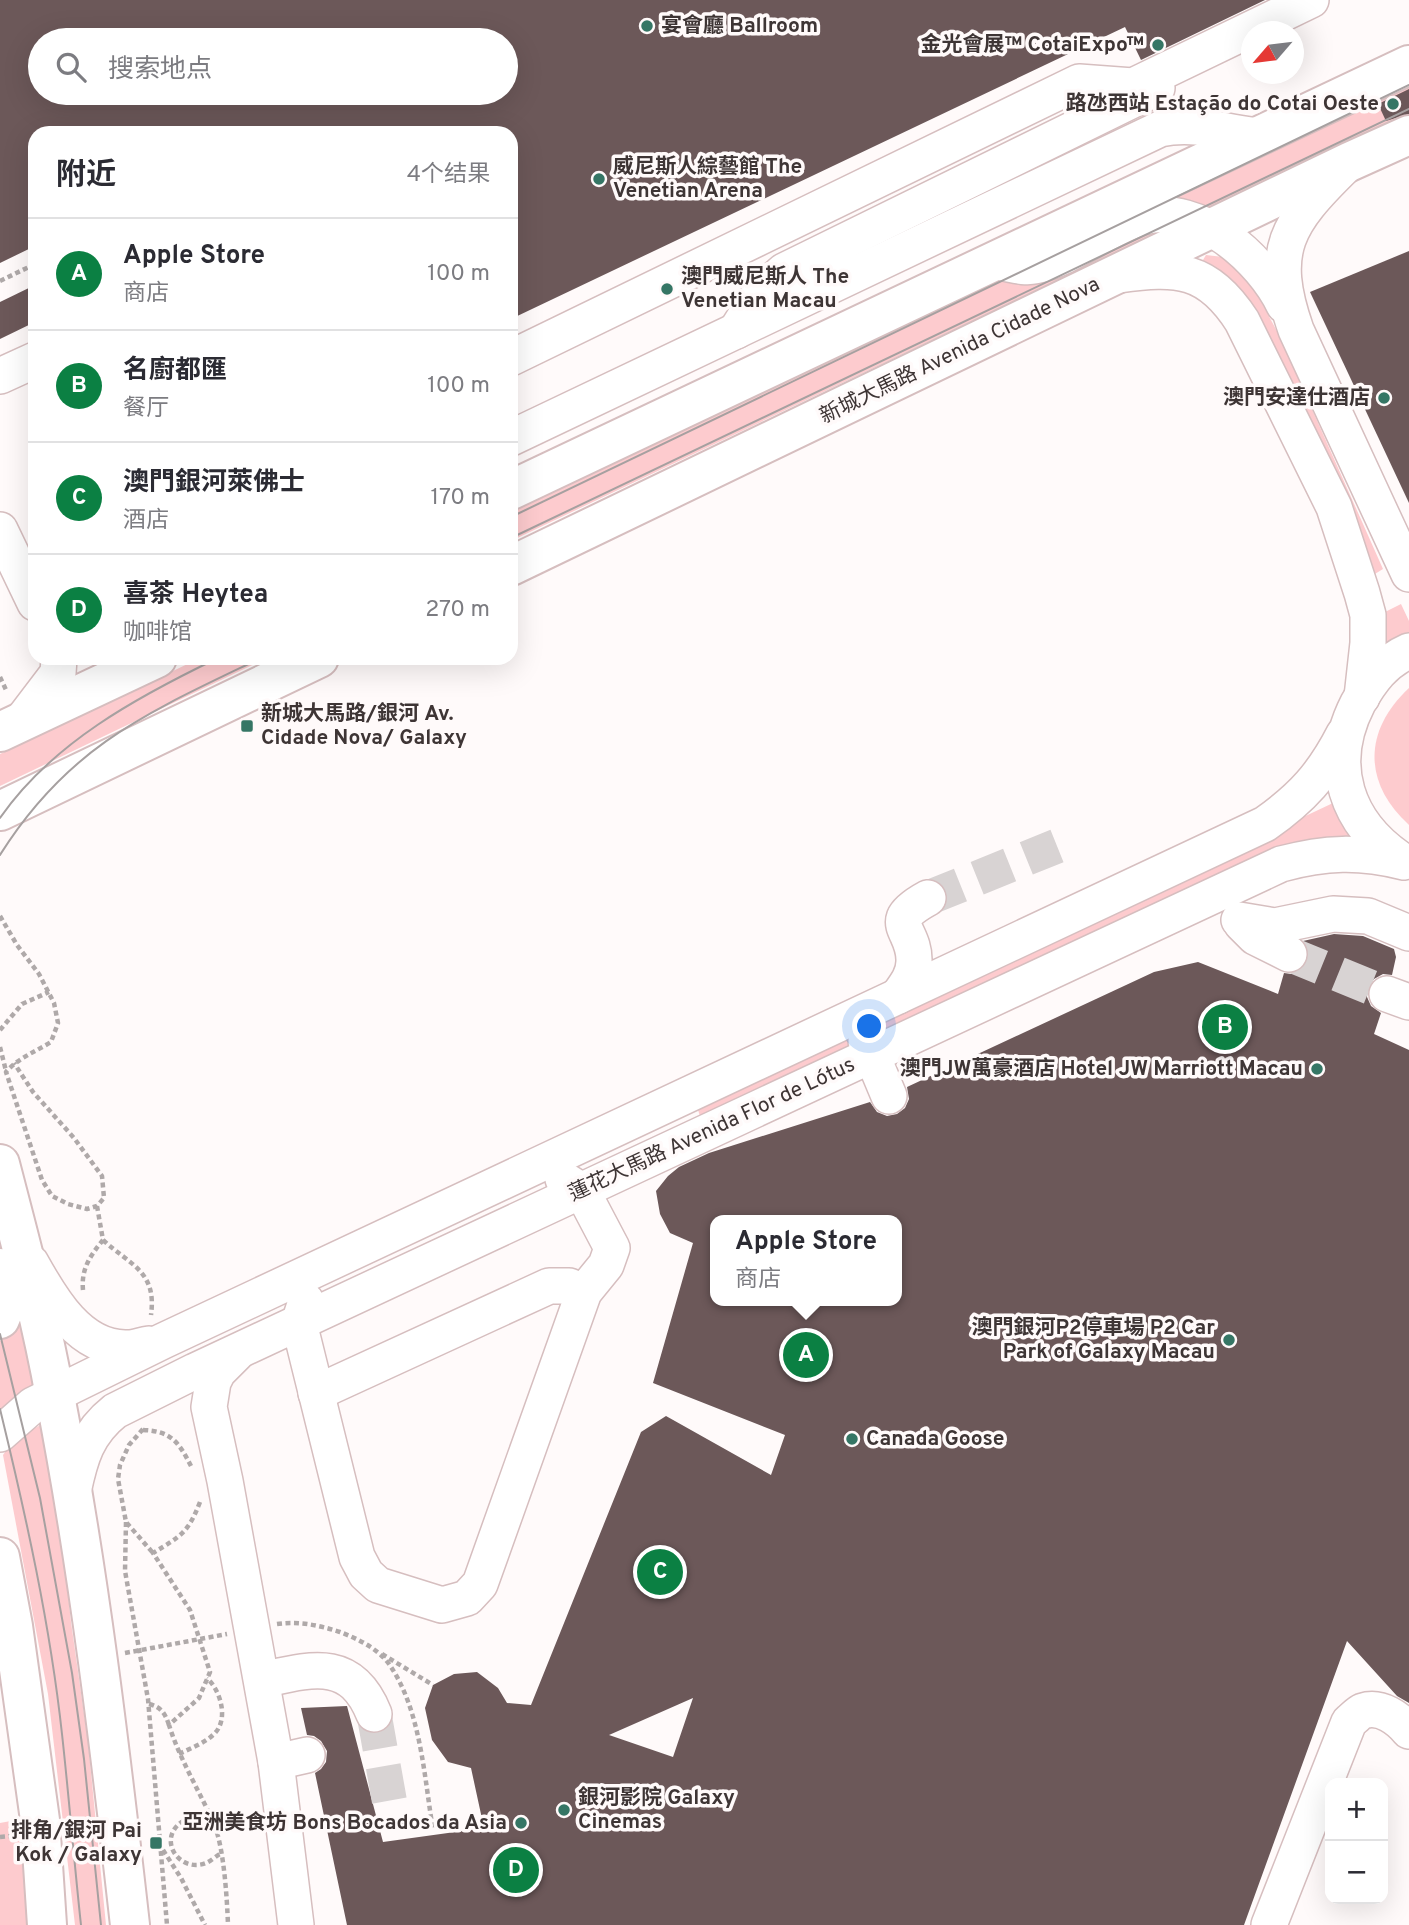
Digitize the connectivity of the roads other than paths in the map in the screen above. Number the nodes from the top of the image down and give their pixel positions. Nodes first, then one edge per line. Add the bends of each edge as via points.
1 (1311, 0) edge
2 (1337, 0) edge
3 (1295, 21) edge
4 (1241, 47) edge
5 (1409, 65) edge
6 (1409, 135) edge
7 (1258, 136) junction
8 (1349, 162) junction
9 (1212, 229) junction
10 (993, 262) junction
11 (1118, 275) junction
12 (1296, 330) junction
13 (736, 331) junction
14 (518, 356) edge
15 (28, 363) edge
16 (0, 376) edge
17 (518, 435) edge
18 (1346, 441) junction
19 (518, 487) edge
20 (1334, 507) junction
21 (0, 530) edge
22 (518, 563) edge
23 (1409, 573) edge
24 (28, 588) edge
25 (1409, 650) edge
26 (60, 665) edge
27 (142, 665) edge
28 (304, 665) edge
29 (1362, 697) junction
30 (10, 728) edge
31 (1344, 734) junction
32 (0, 811) edge
33 (1407, 863) edge
34 (928, 898) tunnel mouth
35 (1229, 906) junction
36 (1409, 933) edge
37 (911, 946) junction
38 (1289, 954) tunnel mouth
39 (962, 965) junction
40 (898, 996) junction
41 (871, 1056) junction
42 (889, 1096) dead end
43 (0, 1164) edge
44 (582, 1191) junction
45 (407, 1226) junction
46 (10, 1256) edge
47 (583, 1292) junction
48 (0, 1319) edge
49 (299, 1323) junction
50 (154, 1331) junction
51 (239, 1351) junction
52 (316, 1393) junction
53 (55, 1394) junction
54 (143, 1408) junction
55 (0, 1434) edge
56 (218, 1445) junction
57 (73, 1492) junction
58 (0, 1557) edge
59 (262, 1680) junction
60 (374, 1714) tunnel mouth
61 (1409, 1731) edge
62 (47, 1925) edge
63 (130, 1925) edge
64 (296, 1925) edge
65 (1269, 1925) edge

1 - 14 street via 1133,86 1079,82
2 - 3 street
4 - 13 street via 784,271 761,290
5 - 7 main road
6 - 8 main road, 新城大馬路 Avenida Cidade Nova
7 - 10 main road
7 - 13 street via 1192,127 1160,129
8 - 9 main road, 新城大馬路 Avenida Cidade Nova
8 - 12 street via 1307,208 1289,236 1282,277
9 - 10 street via 1175,217 1144,217 1044,264 1025,267
9 - 11 main road, 新城大馬路 Avenida Cidade Nova
9 - 12 street via 1262,269
10 - 19 main road
11 - 20 street via 1184,272 1215,288 1228,301
11 - 22 main road, 新城大馬路 Avenida Cidade Nova
12 - 18 street
13 - 17 street
15 - 16 street
18 - 20 street via 1327,466 1337,496
18 - 23 street
20 - 29 street via 1368,615
21 - 24 street
25 - 29 street via 1383,667
26 - 30 street
27 - 30 main road
28 - 32 main road
29 - 31 street, 蓮花大馬路 Avenida Flor de Lótus
31 - 33 street via 1343,772 1354,808 1375,839
31 - 39 street, 蓮花大馬路 Avenida Flor de Lótus via 1313,785 1265,824
33 - 35 street, 蓮花大馬路 Avenida Flor de Lótus via 1353,853 1311,856 1281,864
34 - 37 street via 904,919
35 - 36 street via 1275,926 1334,914 1368,916
35 - 38 street via 1255,937
35 - 41 street, 蓮花大馬路 Avenida Flor de Lótus
37 - 39 street via 933,963
37 - 40 street via 912,972
39 - 40 street, 蓮花大馬路 Avenida Flor de Lótus
39 - 41 street via 967,973 954,989 868,1034
40 - 45 street, 蓮花大馬路 Avenida Flor de Lótus
41 - 42 street
41 - 44 street, 蓮花大馬路 Avenida Flor de Lótus
43 - 46 main road
44 - 45 street via 572,1183 550,1178 450,1222
44 - 47 street via 612,1248 606,1265
44 - 49 street, 蓮花大馬路 Avenida Flor de Lótus
45 - 49 street via 389,1237 369,1264 320,1288 307,1300
45 - 50 street, 蓮花大馬路 Avenida Flor de Lótus
46 - 48 main road via 6,1306
46 - 50 street via 93,1340 128,1348
46 - 53 main road
47 - 52 street via 549,1286
47 - 52 street via 480,1584 467,1598 442,1605 378,1585 366,1574 357,1557
49 - 51 street, 蓮花大馬路 Avenida Flor de Lótus
49 - 52 street
50 - 53 street, 蓮花大馬路 Avenida Flor de Lótus
51 - 54 street, 蓮花大馬路 Avenida Flor de Lótus
51 - 56 street via 218,1372 209,1395
53 - 55 street, 蓮花大馬路 Avenida Flor de Lótus via 24,1411
53 - 57 main road
54 - 56 street via 176,1393 204,1418
54 - 57 street, 蓮花大馬路 Avenida Flor de Lótus via 105,1419 86,1442
56 - 59 street
57 - 63 main road
58 - 62 main road via 40,1820
59 - 60 street via 316,1671 344,1675 358,1685
59 - 64 street via 291,1759
61 - 65 street via 1401,1721 1379,1710 1363,1711 1349,1722

